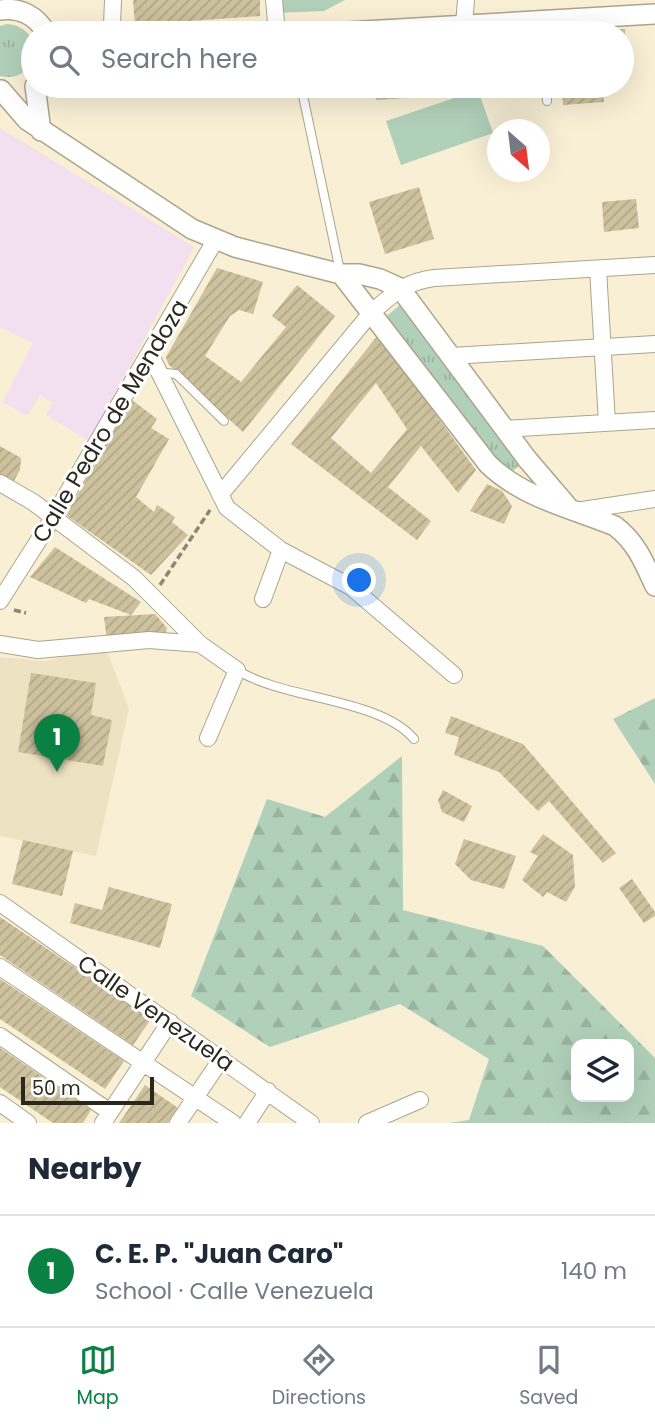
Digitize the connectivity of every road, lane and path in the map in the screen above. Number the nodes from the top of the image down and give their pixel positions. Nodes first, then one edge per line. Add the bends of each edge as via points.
1 (113, 0) edge
2 (274, 0) edge
3 (466, 0) edge
4 (0, 10) edge
5 (655, 14) edge
6 (41, 21) edge
7 (114, 21) edge
8 (276, 21) edge
9 (464, 21) edge
10 (595, 21) edge
11 (21, 88) edge
12 (0, 90) edge
13 (36, 98) edge
14 (304, 98) edge
15 (547, 98) edge
16 (547, 101) dead end
17 (41, 131) junction
18 (216, 239) junction
19 (655, 265) edge
20 (598, 269) junction
21 (341, 274) junction
22 (400, 288) junction
23 (371, 313) junction
24 (655, 344) edge
25 (603, 347) junction
26 (150, 354) junction
27 (451, 356) junction
28 (161, 375) junction
29 (655, 420) edge
30 (224, 421) dead end
31 (607, 423) junction
32 (505, 429) junction
33 (0, 483) edge
34 (220, 495) junction
35 (655, 499) edge
36 (572, 509) junction
37 (54, 516) junction
38 (281, 550) junction
39 (655, 586) edge
40 (153, 595) junction
41 (263, 599) dead end
42 (0, 601) edge
43 (0, 644) edge
44 (200, 644) junction
45 (237, 670) junction
46 (454, 675) dead end
47 (208, 738) dead end
48 (414, 739) dead end
49 (0, 903) edge
50 (0, 967) edge
51 (170, 1022) junction
52 (0, 1036) edge
53 (222, 1058) junction
54 (143, 1062) junction
55 (268, 1091) junction
56 (195, 1098) junction
57 (420, 1100) dead end
58 (0, 1103) edge
59 (106, 1118) edge
60 (29, 1123) edge
61 (178, 1123) edge
62 (233, 1123) edge
63 (247, 1123) edge
64 (311, 1123) edge
65 (367, 1123) edge

1 - 7 street
2 - 8 street
3 - 9 street
4 - 6 street via 15,9
5 - 10 street
11 - 12 street
12 - 17 street
13 - 17 street
14 - 21 lane
15 - 16 lane
17 - 18 street via 192,229
18 - 21 street
18 - 26 street, Calle Pedro de Mendoza
19 - 20 street
20 - 22 street via 434,278
20 - 25 street
21 - 22 street via 359,274
21 - 23 street
22 - 23 street
22 - 27 street
23 - 34 street
23 - 36 street via 501,477 532,495
24 - 25 street
25 - 27 street
25 - 31 street
26 - 28 street
26 - 37 street, Calle Pedro de Mendoza
27 - 32 street
28 - 30 lane via 176,374
28 - 34 street
29 - 31 street
31 - 32 street
32 - 36 street
33 - 37 street
34 - 38 street via 227,508
34 - 40 path
35 - 36 street
36 - 39 street via 625,534
37 - 40 street
37 - 42 street, Calle Pedro de Mendoza
38 - 41 street
38 - 46 street via 351,587
40 - 44 street
43 - 44 street via 38,650 149,640
44 - 45 street
45 - 47 street
45 - 48 lane via 264,683 384,717
49 - 51 street, Calle Venezuela
50 - 54 street
51 - 53 street, Calle Venezuela
51 - 54 street
52 - 59 street
53 - 55 street, Calle Venezuela
53 - 56 street
54 - 56 street
54 - 59 street
55 - 63 street
55 - 64 street, Calle Venezuela
56 - 61 street
56 - 62 street
57 - 65 street
58 - 60 street

